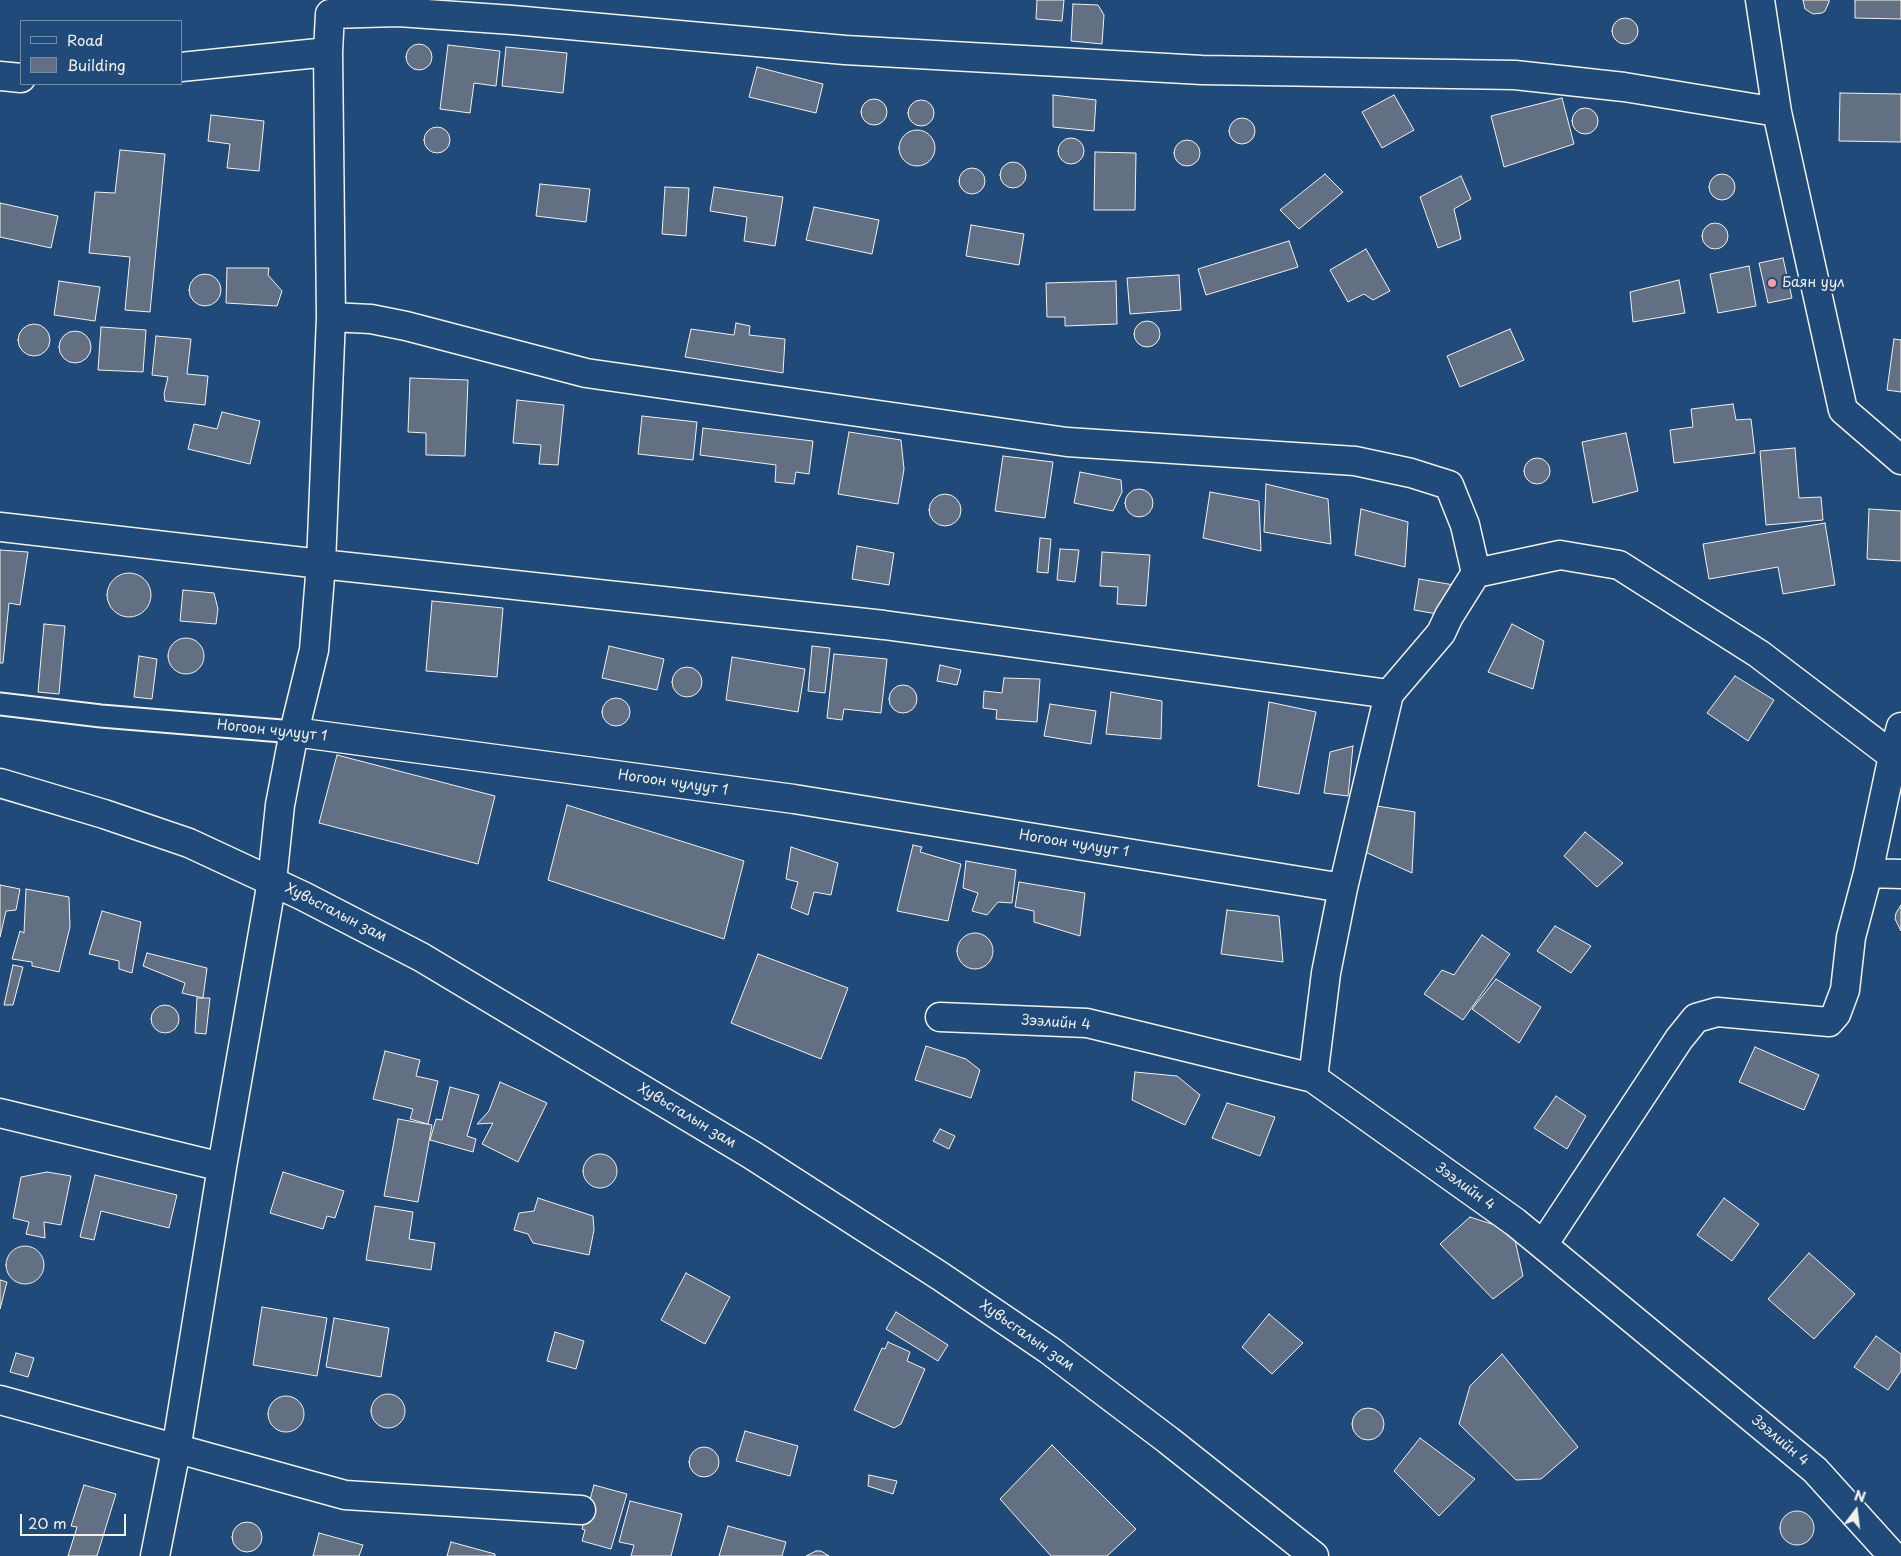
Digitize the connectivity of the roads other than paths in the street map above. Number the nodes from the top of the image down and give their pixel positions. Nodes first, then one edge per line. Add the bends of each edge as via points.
1 (1760, 0) edge
2 (402, 6) edge
3 (329, 7) edge
4 (328, 52) junction
5 (182, 67) edge
6 (0, 76) edge
7 (20, 78) edge
8 (1778, 112) junction
9 (331, 317) junction
10 (1901, 460) edge
11 (0, 527) edge
12 (321, 564) junction
13 (1476, 573) junction
14 (1389, 694) junction
15 (0, 704) edge
16 (1901, 727) edge
17 (294, 732) junction
18 (1893, 756) junction
19 (0, 783) edge
20 (1868, 873) junction
21 (1901, 874) edge
22 (272, 881) junction
23 (1343, 888) junction
24 (940, 1017) dead end
25 (1313, 1078) junction
26 (0, 1113) edge
27 (222, 1167) junction
28 (1543, 1245) junction
29 (0, 1400) edge
30 (176, 1450) junction
31 (581, 1510) dead end
32 (155, 1556) edge
33 (1314, 1556) edge
34 (1893, 1556) edge

1 - 8 street
2 - 3 street
2 - 8 street via 512,20 845,50 1202,70 1515,76 1624,87
3 - 4 street
4 - 5 street
4 - 9 street
6 - 7 street
8 - 10 street via 1843,410
9 - 12 street
9 - 13 street via 371,319 406,326 586,373 1068,442 1355,461 1412,473 1449,485 1465,525
11 - 12 street
12 - 14 street via 884,625
12 - 17 street via 314,650
13 - 14 street via 1441,633
13 - 18 street via 1560,555 1619,564 1759,654
14 - 23 street
15 - 17 lane, Ногоон чулуут 1
16 - 18 street
17 - 22 street via 280,805
17 - 23 street, Ногоон чулуут 1 via 794,798
18 - 20 street
19 - 22 street, Хувьсгалын зам via 189,843
20 - 21 street
20 - 28 street via 1851,937 1845,990 1836,1014 1829,1022 1717,1012 1696,1018
22 - 27 street
22 - 33 street, Хувьсгалын зам via 421,957 752,1155 924,1266 1049,1350
23 - 25 street via 1326,973
24 - 25 street, Зээлийн 4 via 1087,1024
25 - 28 street, Зээлийн 4
26 - 27 street
27 - 30 street
28 - 34 street, Зээлийн 4 via 1815,1470
29 - 30 street
30 - 31 street via 345,1496
30 - 32 street

